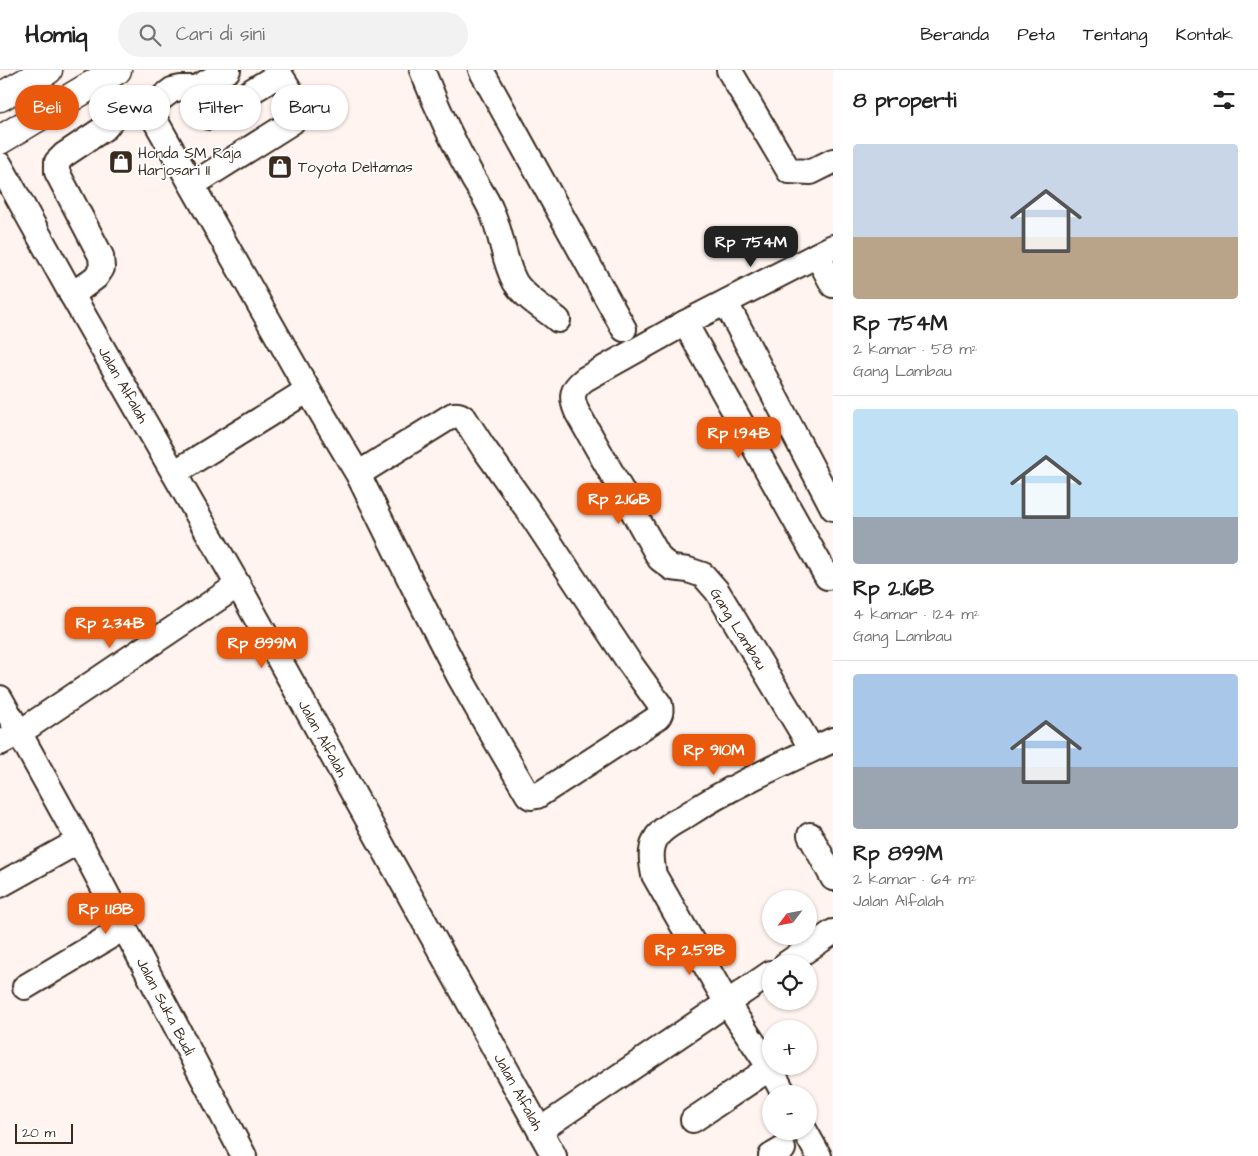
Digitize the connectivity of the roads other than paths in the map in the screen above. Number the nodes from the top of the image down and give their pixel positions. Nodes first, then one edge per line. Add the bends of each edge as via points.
1 (48, 70) edge
2 (228, 70) edge
3 (422, 70) edge
4 (481, 70) edge
5 (728, 70) edge
6 (279, 72) edge
7 (109, 74) edge
8 (259, 85) edge
9 (0, 97) edge
10 (0, 140) edge
11 (833, 161) edge
12 (0, 165) edge
13 (192, 185) junction
14 (825, 251) edge
15 (833, 286) edge
16 (72, 295) junction
17 (726, 303) junction
18 (558, 320) dead end
19 (685, 323) junction
20 (624, 329) dead end
21 (308, 390) junction
22 (174, 473) junction
23 (358, 474) junction
24 (833, 508) edge
25 (827, 577) dead end
26 (238, 585) junction
27 (0, 698) edge
28 (9, 738) edge
29 (822, 744) edge
30 (810, 834) dead end
31 (79, 840) junction
32 (833, 878) edge
33 (0, 886) edge
34 (124, 928) junction
35 (833, 932) edge
36 (799, 955) edge
37 (762, 979) edge
38 (26, 987) dead end
39 (727, 1003) junction
40 (762, 1056) edge
41 (762, 1073) edge
42 (693, 1120) dead end
43 (540, 1130) junction
44 (810, 1140) edge
45 (244, 1156) edge
46 (554, 1156) edge
47 (819, 1156) edge

1 - 9 main road
2 - 13 street via 195,88 172,90 152,107 151,113
3 - 18 street via 490,208 516,284
4 - 20 street
5 - 11 street via 789,171 811,172
6 - 8 street
6 - 13 street via 298,103 300,113 292,122
7 - 10 main road
7 - 16 street via 112,119 106,127 57,162 57,172 101,256 102,268 96,277
12 - 16 street, Jalan Alfalah
13 - 21 street
14 - 15 street
14 - 17 street, Gang Lambau
16 - 22 street, Jalan Alfalah
17 - 19 street, Gang Lambau
17 - 24 street
19 - 25 street
19 - 29 street, Gang Lambau via 585,379 576,386 572,401 660,559 672,568 703,575
21 - 22 street
21 - 23 street
22 - 26 street, Jalan Alfalah
23 - 23 street via 459,676 528,795 537,796 660,715 660,705 465,419 453,415
26 - 28 street
26 - 43 street, Jalan Alfalah
27 - 28 street, Jalan Suka Budi
28 - 31 street, Jalan Suka Budi
29 - 39 street, Gang Lambau via 705,803 660,832 653,845 654,875
30 - 32 street
31 - 33 street
31 - 34 street, Jalan Suka Budi
34 - 38 street
34 - 45 street, Jalan Suka Budi
35 - 36 street
37 - 39 street
39 - 40 street
39 - 43 street
41 - 42 street
43 - 46 street, Jalan Alfalah
44 - 47 street

